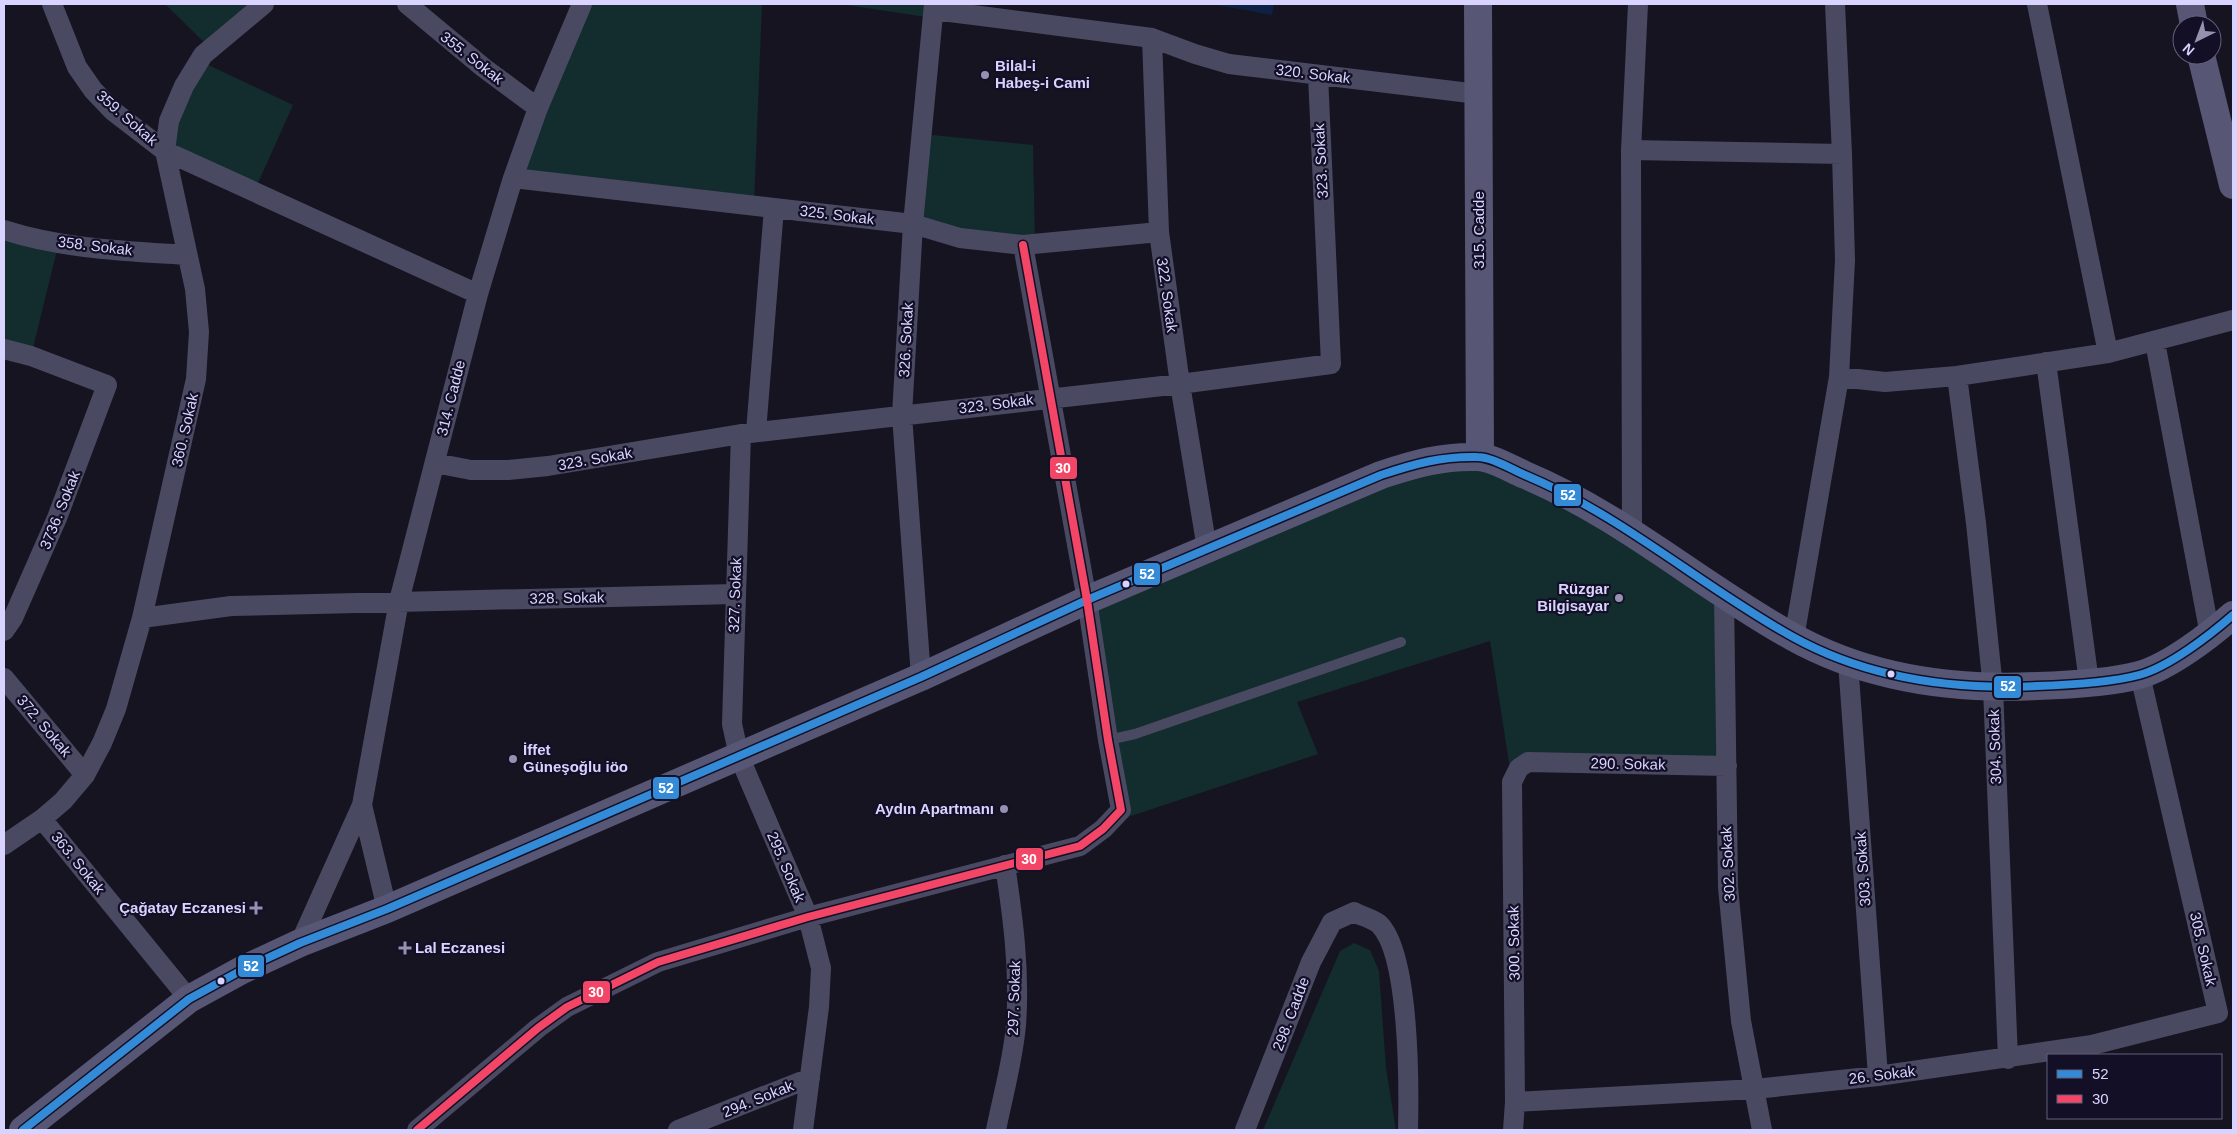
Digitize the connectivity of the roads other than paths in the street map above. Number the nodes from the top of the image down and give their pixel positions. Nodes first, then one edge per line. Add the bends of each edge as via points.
1 (52, 4) edge
2 (264, 4) edge
3 (407, 4) edge
4 (582, 4) edge
5 (1478, 4) edge
6 (1638, 4) edge
7 (1835, 4) edge
8 (2038, 4) edge
9 (934, 7) edge
10 (1152, 38) junction
11 (2203, 65) edge
12 (1318, 75) junction
13 (1478, 94) junction
14 (538, 108) junction
15 (1631, 150) junction
16 (165, 151) junction
17 (1842, 154) junction
18 (514, 178) junction
19 (2233, 185) edge
20 (774, 208) junction
21 (913, 224) junction
22 (4, 230) edge
23 (1159, 232) junction
24 (1023, 245) junction
25 (187, 255) junction
26 (478, 294) junction
27 (2233, 320) edge
28 (2155, 342) junction
29 (4, 349) edge
30 (2108, 353) junction
31 (2046, 362) junction
32 (1957, 376) junction
33 (1839, 378) junction
34 (1180, 384) junction
35 (1050, 397) junction
36 (902, 414) junction
37 (748, 433) junction
38 (1480, 457) junction
39 (435, 462) junction
40 (1632, 531) junction
41 (1207, 549) junction
42 (735, 594) junction
43 (1724, 595) junction
44 (1088, 600) junction
45 (399, 601) junction
46 (2233, 615) edge
47 (142, 618) junction
48 (4, 631) edge
49 (2210, 636) junction
50 (1794, 638) junction
51 (1401, 642) dead end
52 (1848, 662) junction
53 (2140, 674) junction
54 (920, 677) junction
55 (4, 678) edge
56 (2089, 682) junction
57 (1993, 688) junction
58 (1108, 740) junction
59 (739, 756) junction
60 (1528, 762) joint
61 (1728, 766) junction
62 (85, 774) junction
63 (362, 805) junction
64 (42, 819) junction
65 (4, 845) edge
66 (1005, 865) junction
67 (387, 909) junction
68 (808, 916) junction
69 (300, 943) junction
70 (189, 999) junction
71 (2226, 1011) edge
72 (2008, 1059) junction
73 (1878, 1076) junction
74 (810, 1078) junction
75 (1755, 1089) junction
76 (1515, 1102) junction
77 (23, 1130) edge
78 (417, 1130) edge
79 (678, 1130) edge
80 (803, 1130) edge
81 (996, 1130) edge
82 (1245, 1130) edge
83 (1408, 1130) edge
84 (1513, 1130) edge
85 (1762, 1130) edge

1 - 16 street, 359. Sokak via 77,67 93,90 113,111
2 - 16 street, 360. Sokak via 203,55 184,86 169,121
3 - 14 street, 355. Sokak
4 - 14 street, 314. Cadde
5 - 13 street, 315. Cadde
6 - 15 street
7 - 17 street
8 - 30 street
9 - 10 street, 320. Sokak
9 - 21 street, 326. Sokak
10 - 12 street, 320. Sokak via 1229,64
10 - 23 street, 322. Sokak
11 - 19 street
12 - 13 street, 320. Sokak
12 - 34 street, 323. Sokak via 1331,364
13 - 38 street, 315. Cadde
14 - 18 street, 314. Cadde
15 - 17 street
15 - 40 street
16 - 25 street, 360. Sokak
16 - 26 street, 359. Sokak
17 - 33 street via 1845,260
18 - 20 street, 325. Sokak
18 - 26 street, 314. Cadde
20 - 21 street, 325. Sokak
20 - 37 street, 327. Sokak
21 - 24 street, 325. Sokak via 960,238
21 - 36 street, 326. Sokak
22 - 25 street, 358. Sokak via 96,249
23 - 24 street, 325. Sokak
23 - 34 street, 322. Sokak
24 - 35 street
25 - 47 street, 360. Sokak via 195,289 199,332 196,379
26 - 39 street, 314. Cadde
27 - 28 street
28 - 30 street
28 - 49 street
29 - 48 street, 3736. Sokak via 108,385 57,518 13,618
30 - 31 street
31 - 32 street
31 - 56 street
32 - 33 street via 1885,382
32 - 57 street, 304. Sokak
33 - 50 street
34 - 35 street, 323. Sokak
34 - 41 street, 322. Sokak
35 - 36 street, 323. Sokak
35 - 44 street
36 - 37 street, 323. Sokak
36 - 54 street, 326. Sokak
37 - 39 street, 323. Sokak via 508,470 471,470
37 - 42 street, 327. Sokak
38 - 40 street via 1553,487
38 - 41 street via 1426,460 1382,475
39 - 45 street, 314. Cadde
40 - 43 street
41 - 44 street
42 - 45 street, 328. Sokak
42 - 59 street, 327. Sokak via 732,724
43 - 50 street
43 - 61 street, 302. Sokak
44 - 54 street
44 - 58 street
45 - 47 street, 328. Sokak via 231,606
45 - 63 street, 314. Cadde
46 - 49 street
47 - 62 street, 360. Sokak via 116,709
49 - 53 street
50 - 52 street
51 - 58 lane via 1135,734
52 - 57 street via 1930,682
52 - 73 street, 303. Sokak
53 - 56 street
53 - 71 street, 305. Sokak
54 - 59 street
55 - 62 street, 372. Sokak
56 - 57 street
57 - 72 street, 304. Sokak
58 - 66 street via 1121,810 1080,846
59 - 67 street
59 - 68 street, 295. Sokak
60 - 61 street, 290. Sokak
60 - 76 street, 300. Sokak via 1519,768 1512,782
61 - 75 street, 302. Sokak via 1725,817 1728,887 1741,1021
62 - 64 street, 360. Sokak
63 - 67 street
63 - 69 street
64 - 65 street, 360. Sokak
64 - 70 street, 363. Sokak
66 - 68 street
66 - 81 street, 297. Sokak via 1017,977 1016,1025
67 - 69 street
68 - 74 street, 295. Sokak via 820,968
68 - 78 street via 658,962 567,1007
69 - 70 street
70 - 77 street
71 - 72 street, 305. Sokak via 2092,1045
72 - 73 street, 26. Sokak
73 - 75 street, 26. Sokak
74 - 79 street, 294. Sokak
74 - 80 street, 295. Sokak
75 - 76 street, 26. Sokak
75 - 85 street, 302. Sokak
76 - 84 street, 300. Sokak
82 - 83 street, 298. Cadde via 1311,962 1332,922 1354,912 1378,924 1394,950 1405,1024

